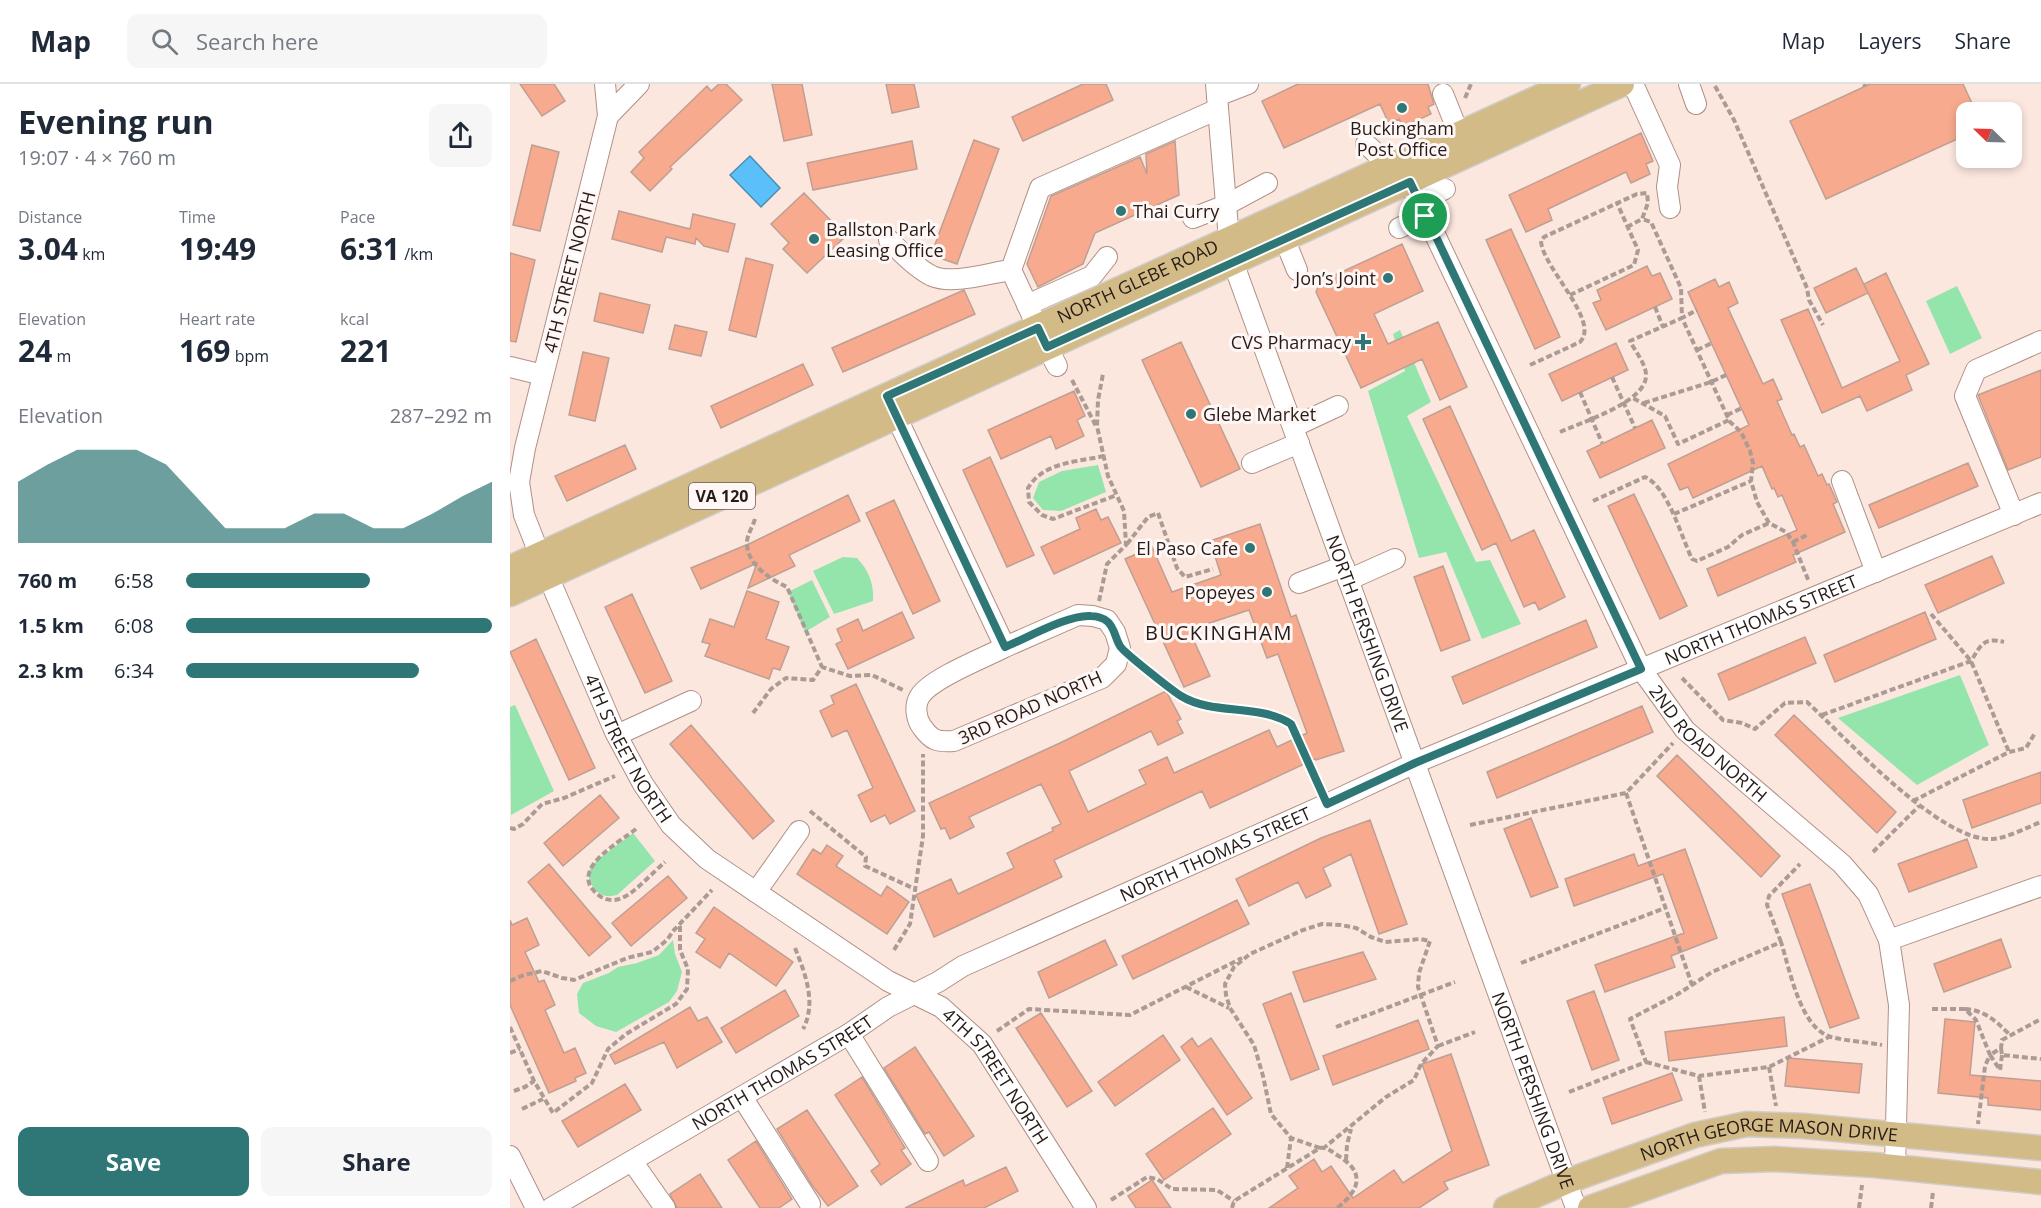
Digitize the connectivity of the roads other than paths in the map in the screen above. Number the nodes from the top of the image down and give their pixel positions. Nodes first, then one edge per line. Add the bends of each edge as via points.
1 (605, 84) edge
2 (639, 84) edge
3 (1248, 84) edge
4 (1568, 84) edge
5 (1622, 84) edge
6 (1634, 84) edge
7 (1689, 84) edge
8 (1443, 94) dead end
9 (1217, 96) edge
10 (1696, 104) dead end
11 (608, 116) junction
12 (1459, 134) junction
13 (1366, 144) dead end
14 (1390, 166) junction
15 (1267, 183) dead end
16 (1444, 189) dead end
17 (1418, 200) junction
18 (1226, 205) junction
19 (1670, 208) dead end
20 (1193, 218) dead end
21 (1399, 228) dead end
22 (1284, 238) junction
23 (889, 240) dead end
24 (1231, 251) junction
25 (1107, 257) dead end
26 (1011, 270) junction
27 (1298, 270) dead end
28 (1027, 305) junction
29 (2041, 341) edge
30 (1047, 347) junction
31 (510, 367) edge
32 (543, 375) junction
33 (892, 406) junction
34 (1338, 406) dead end
35 (1296, 435) junction
36 (1252, 463) dead end
37 (1842, 481) dead end
38 (2041, 503) edge
39 (2014, 515) junction
40 (1395, 559) dead end
41 (543, 565) junction
42 (510, 568) edge
43 (1876, 572) junction
44 (1346, 573) junction
45 (1299, 583) dead end
46 (510, 594) edge
47 (1005, 647) junction
48 (1641, 669) junction
49 (691, 700) dead end
50 (617, 735) junction
51 (1415, 763) junction
52 (799, 831) dead end
53 (2041, 886) edge
54 (756, 892) junction
55 (1889, 940) junction
56 (915, 995) junction
57 (849, 1034) junction
58 (742, 1097) junction
59 (1895, 1134) junction
60 (2041, 1148) edge
61 (510, 1156) edge
62 (632, 1161) junction
63 (928, 1161) dead end
64 (1895, 1167) junction
65 (1568, 1181) junction
66 (2041, 1182) edge
67 (810, 1204) dead end
68 (536, 1208) edge
69 (551, 1208) edge
70 (665, 1208) edge
71 (1086, 1208) edge
72 (1506, 1208) edge
73 (1576, 1208) edge
74 (1590, 1208) edge

1 - 11 street, 4TH STREET NORTH
2 - 11 street
3 - 9 street
4 - 12 main road, NORTH GLEBE ROAD / VA 120
5 - 17 main road, NORTH GLEBE ROAD / VA 120
6 - 19 street via 1670,165
7 - 10 street
8 - 12 street
9 - 18 street, NORTH PERSHING DRIVE
9 - 26 street via 1040,188
11 - 32 street, 4TH STREET NORTH
12 - 14 main road, NORTH GLEBE ROAD / VA 120
13 - 14 street
14 - 24 main road, NORTH GLEBE ROAD / VA 120
15 - 18 street
16 - 17 street
17 - 21 street
17 - 22 main road, NORTH GLEBE ROAD / VA 120
17 - 48 street, 2ND ROAD NORTH
18 - 20 street
18 - 24 street, NORTH PERSHING DRIVE
22 - 24 main road, NORTH GLEBE ROAD / VA 120
22 - 27 street
23 - 26 street via 934,276 955,279
24 - 30 main road, NORTH GLEBE ROAD / VA 120
24 - 35 street, NORTH PERSHING DRIVE
25 - 28 street via 1092,276
26 - 28 street
28 - 30 street
29 - 39 street via 1976,369 1965,396
30 - 33 main road, NORTH GLEBE ROAD / VA 120
31 - 32 street
32 - 41 street, 4TH STREET NORTH via 519,482 524,515
33 - 41 main road, NORTH GLEBE ROAD / VA 120
33 - 47 street
34 - 35 street
35 - 36 street
35 - 44 street, NORTH PERSHING DRIVE
37 - 43 street
38 - 39 street, NORTH THOMAS STREET
39 - 43 street, NORTH THOMAS STREET
40 - 44 street
41 - 42 main road, NORTH GLEBE ROAD / VA 120
41 - 46 main road, NORTH GLEBE ROAD / VA 120
41 - 50 street, 4TH STREET NORTH
43 - 48 street, NORTH THOMAS STREET
44 - 45 street
44 - 51 street, NORTH PERSHING DRIVE
47 - 47 street, 3RD ROAD NORTH via 1078,615 1107,620 1120,648 1116,664 1102,678 954,741 930,738 919,724 919,697 932,684
48 - 51 street, NORTH THOMAS STREET
48 - 55 street, 2ND ROAD NORTH via 1685,730 1842,864 1868,894
49 - 50 street
50 - 54 street, 4TH STREET NORTH via 671,825 707,859
51 - 56 street, NORTH THOMAS STREET via 963,966
51 - 65 street, NORTH PERSHING DRIVE
52 - 54 street
53 - 55 street
54 - 56 street, 4TH STREET NORTH
55 - 59 street, 2ND ROAD NORTH via 1899,1005
56 - 57 street, NORTH THOMAS STREET via 888,1007
56 - 71 street, 4TH STREET NORTH via 941,1007 982,1044
57 - 58 street, NORTH THOMAS STREET
57 - 63 street
58 - 62 street, NORTH THOMAS STREET
58 - 67 street
59 - 60 main road, NORTH GEORGE MASON DRIVE
59 - 64 street, 2ND ROAD NORTH
59 - 65 main road, NORTH GEORGE MASON DRIVE via 1747,1124 1695,1135
61 - 68 street
62 - 69 street, NORTH THOMAS STREET
62 - 70 street
64 - 66 main road, NORTH GEORGE MASON DRIVE
64 - 74 main road, NORTH GEORGE MASON DRIVE via 1775,1159 1721,1161
65 - 72 main road, NORTH GEORGE MASON DRIVE
65 - 73 street, NORTH PERSHING DRIVE

